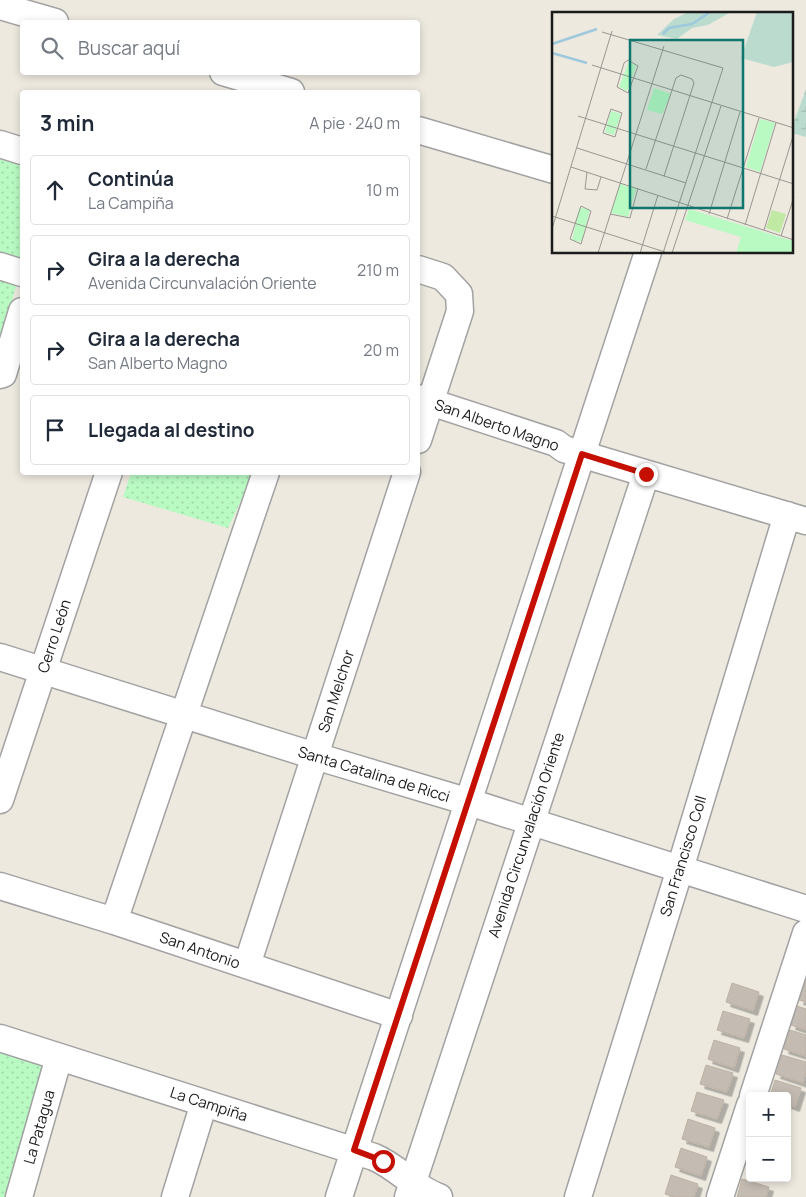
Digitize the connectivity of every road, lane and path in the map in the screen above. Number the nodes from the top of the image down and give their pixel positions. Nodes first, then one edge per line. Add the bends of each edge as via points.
1 (0, 6) edge
2 (48, 20) edge
3 (231, 78) edge
4 (282, 90) edge
5 (420, 131) edge
6 (0, 144) edge
7 (20, 150) edge
8 (552, 169) edge
9 (647, 254) edge
10 (0, 266) edge
11 (420, 270) edge
12 (20, 271) edge
13 (20, 319) edge
14 (0, 376) edge
15 (424, 400) edge
16 (420, 427) edge
17 (582, 454) junction
18 (646, 474) junction
19 (108, 475) edge
20 (265, 475) edge
21 (406, 475) edge
22 (796, 518) edge
23 (0, 657) edge
24 (43, 670) junction
25 (183, 715) junction
26 (315, 756) junction
27 (0, 800) edge
28 (469, 802) junction
29 (530, 822) junction
30 (680, 869) junction
31 (0, 886) edge
32 (806, 909) edge
33 (114, 921) junction
34 (806, 933) edge
35 (247, 966) junction
36 (399, 1016) junction
37 (0, 1038) edge
38 (59, 1057) junction
39 (754, 1092) edge
40 (204, 1103) junction
41 (746, 1117) edge
42 (354, 1150) junction
43 (410, 1190) edge
44 (19, 1197) edge
45 (175, 1197) edge
46 (339, 1197) edge
47 (439, 1197) edge
48 (578, 1197) edge
49 (720, 1197) edge

1 - 2 street
3 - 4 street
5 - 8 street
6 - 7 street
9 - 17 street
10 - 12 street
11 - 15 street via 444,277 459,294 460,311
13 - 14 street
15 - 16 street
15 - 17 street, San Alberto Magno
17 - 18 street, San Alberto Magno
17 - 28 street
18 - 22 street, San Alberto Magno
18 - 29 street, Avenida Circunvalación Oriente
19 - 24 street, Cerro León
20 - 25 street
21 - 26 street, San Melchor
22 - 30 street, San Francisco Coll
23 - 24 street, Santa Catalina de Ricci
24 - 25 street, Santa Catalina de Ricci
24 - 27 street, Cerro León
25 - 26 street, Santa Catalina de Ricci
25 - 33 street
26 - 28 street, Santa Catalina de Ricci
26 - 35 street, San Melchor
28 - 29 street, Santa Catalina de Ricci
28 - 36 street
29 - 30 street, Santa Catalina de Ricci
29 - 43 street, Avenida Circunvalación Oriente
30 - 32 street, Santa Catalina de Ricci
30 - 48 street, San Francisco Coll
31 - 33 street, San Antonio
33 - 35 street, San Antonio
34 - 39 street
35 - 36 street, San Antonio
36 - 42 street
37 - 38 street, La Campiña
38 - 40 street, La Campiña
38 - 44 street, La Patagua
40 - 42 street, La Campiña
40 - 45 street
41 - 49 street
42 - 43 street, La Campiña via 383,1161
42 - 46 street
43 - 47 street, La Campiña

